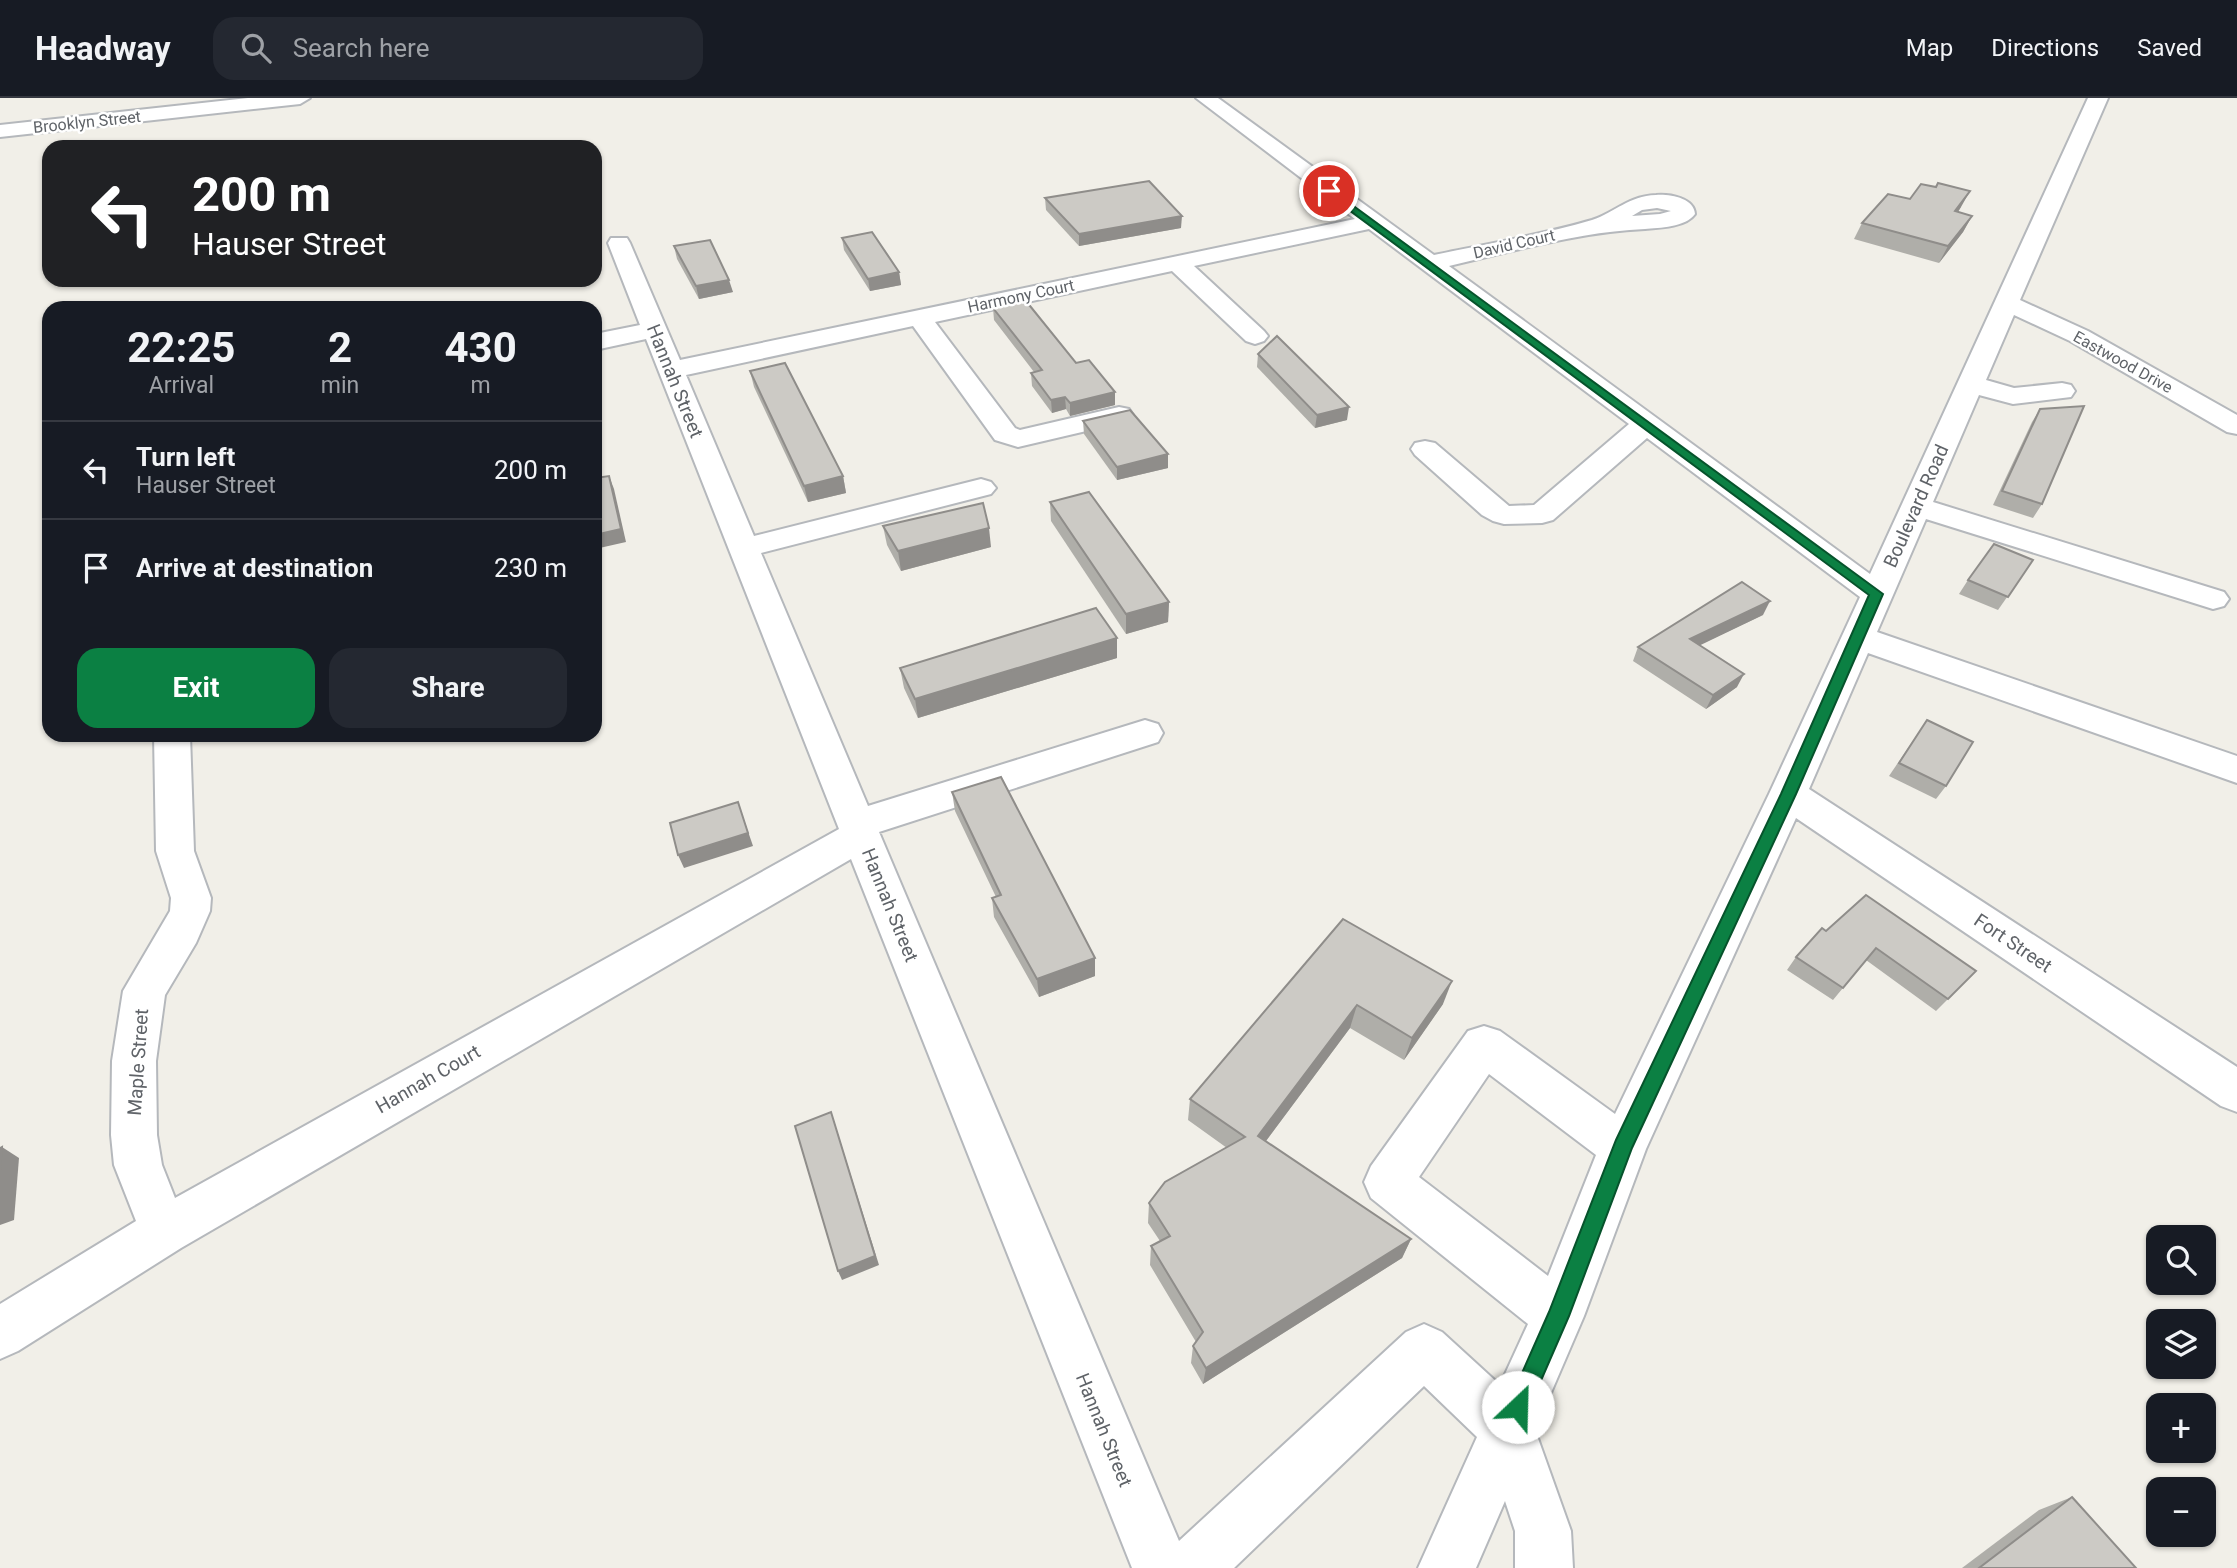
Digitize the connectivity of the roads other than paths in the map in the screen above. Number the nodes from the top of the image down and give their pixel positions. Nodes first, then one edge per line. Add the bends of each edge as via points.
1 (300, 98) edge
2 (1206, 98) edge
3 (1212, 98) edge
4 (2098, 98) edge
5 (0, 131) edge
6 (1372, 222) junction
7 (1602, 224) dead end
8 (618, 243) dead end
9 (1177, 263) junction
10 (1427, 264) junction
11 (2007, 303) junction
12 (919, 317) junction
13 (655, 330) junction
14 (1255, 336) dead end
15 (602, 341) edge
16 (671, 370) junction
17 (1971, 384) junction
18 (2062, 391) dead end
19 (1119, 415) edge
20 (1646, 424) junction
21 (2237, 426) edge
22 (1425, 449) dead end
23 (981, 488) dead end
24 (1916, 506) junction
25 (744, 548) junction
26 (1877, 594) junction
27 (2213, 599) dead end
28 (1857, 637) junction
29 (1145, 733) dead end
30 (172, 742) edge
31 (2237, 770) edge
32 (1788, 794) junction
33 (859, 829) junction
34 (2237, 1091) edge
35 (1623, 1147) junction
36 (164, 1231) junction
37 (1558, 1316) junction
38 (0, 1333) edge
39 (1508, 1430) junction
40 (1161, 1568) edge
41 (1192, 1568) edge
42 (1447, 1568) edge
43 (1544, 1568) edge

1 - 5 street, Brooklyn Street
2 - 3 street
2 - 6 street
4 - 11 street, Boulevard Road
6 - 9 street, Harmony Court
6 - 10 street
7 - 10 street, David Court
8 - 13 street, Hannah Street
9 - 12 street, Harmony Court
9 - 14 street
10 - 20 street
11 - 17 street, Boulevard Road
11 - 21 street, Eastwood Drive via 2079,337
12 - 16 street, Harmony Court
12 - 19 street via 1005,434 1018,439
13 - 15 street
13 - 16 street, Hannah Street
16 - 25 street, Hannah Street
17 - 18 street via 2013,396
17 - 24 street, Boulevard Road
20 - 22 street via 1542,514 1504,515 1493,509
20 - 26 street
23 - 25 street
24 - 26 street, Boulevard Road
24 - 27 street
25 - 33 street, Hannah Street
26 - 28 street, Boulevard Road
28 - 31 street
28 - 32 street, Boulevard Road
29 - 33 street, Hannah Court
30 - 36 street, Maple Street via 176,851 191,898 190,911 144,991 134,1061 138,1165
32 - 34 street, Fort Street
32 - 35 street, Boulevard Road
33 - 36 street, Hannah Court
33 - 40 street, Hannah Street
35 - 37 street, Boulevard Road
35 - 37 street via 1484,1045 1388,1182
36 - 38 street, Hannah Court
37 - 39 street, Boulevard Road
39 - 41 street via 1424,1350
39 - 42 street, Boulevard Road
39 - 43 street via 1543,1531

